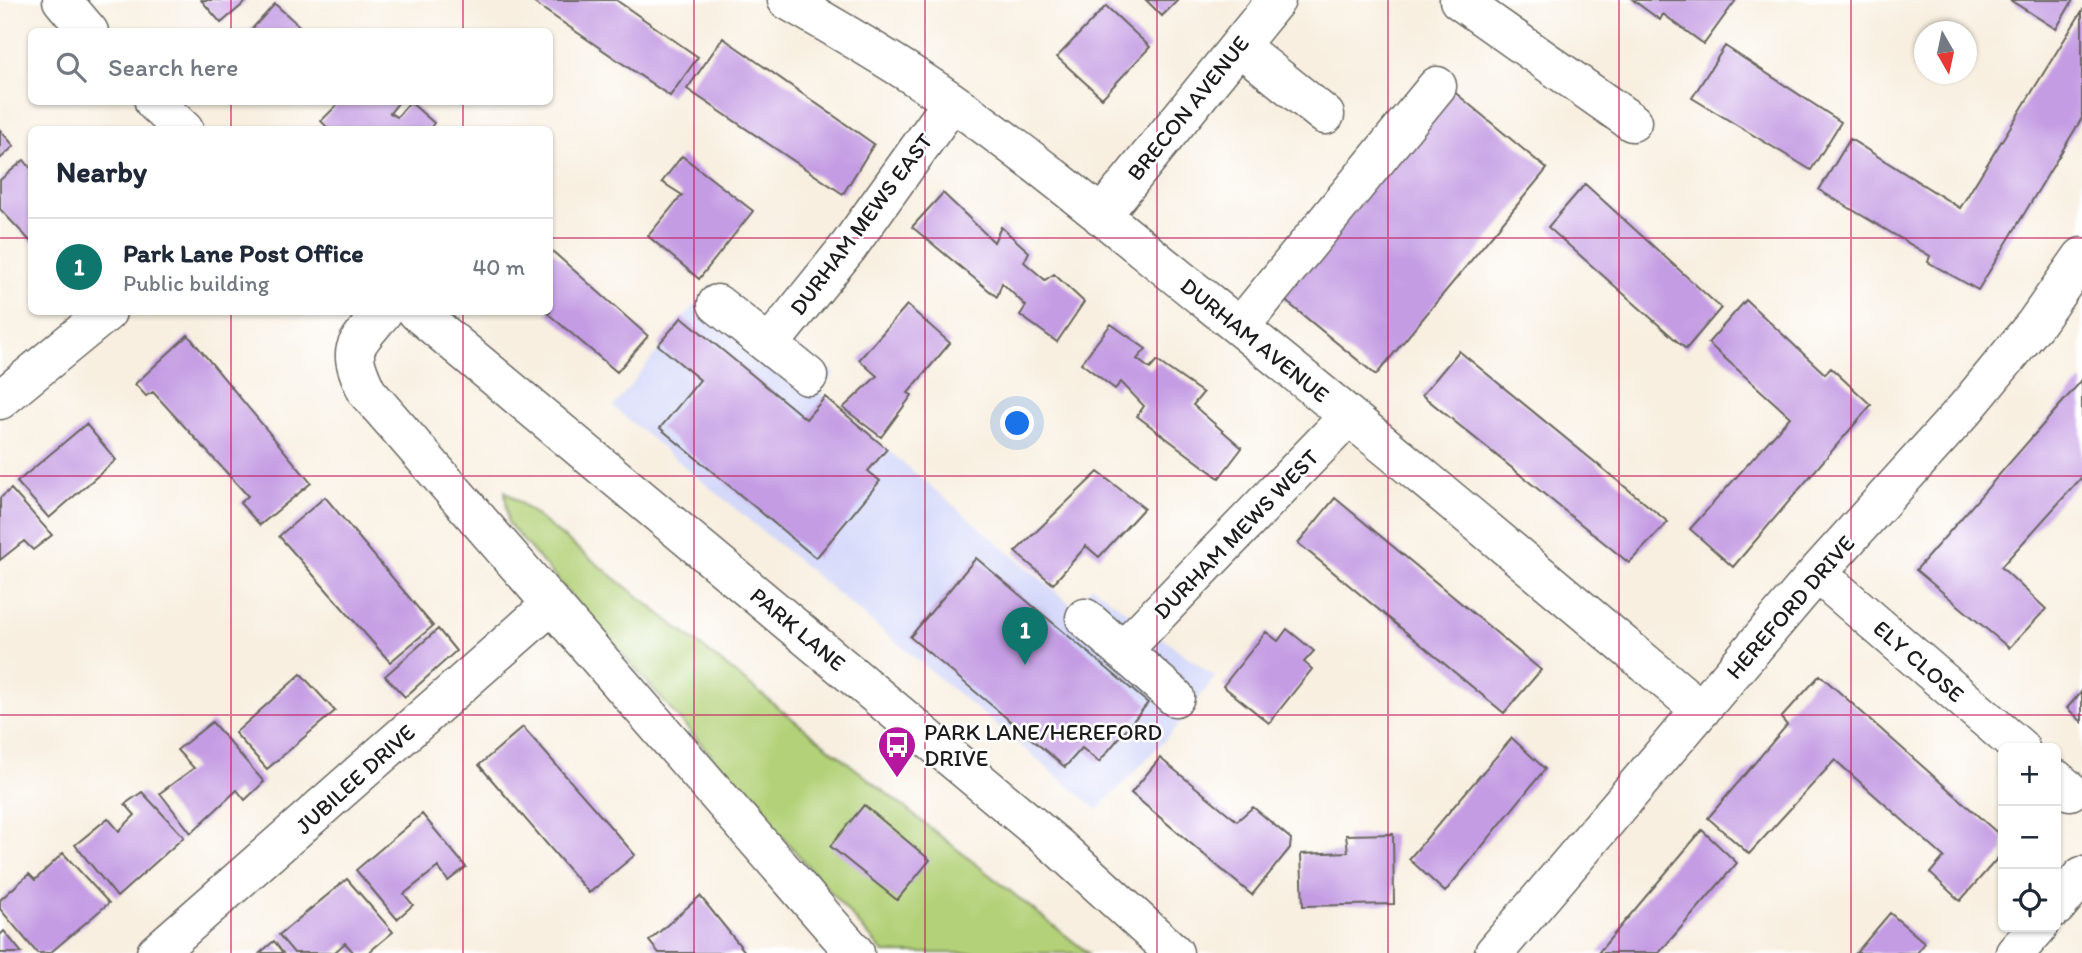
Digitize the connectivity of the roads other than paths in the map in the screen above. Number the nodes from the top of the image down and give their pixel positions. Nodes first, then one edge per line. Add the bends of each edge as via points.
1 (62, 0) edge
2 (787, 0) edge
3 (1276, 0) edge
4 (1459, 0) edge
5 (86, 28) edge
6 (1239, 46) junction
7 (1437, 86) dead end
8 (952, 102) junction
9 (157, 105) edge
10 (1325, 115) dead end
11 (1632, 122) dead end
12 (180, 126) edge
13 (1101, 216) junction
14 (2082, 257) edge
15 (717, 304) dead end
16 (103, 315) edge
17 (381, 315) edge
18 (421, 315) edge
19 (1240, 327) junction
20 (769, 345) junction
21 (808, 376) dead end
22 (0, 400) edge
23 (1349, 416) junction
24 (1818, 573) junction
25 (552, 604) junction
26 (1085, 618) dead end
27 (1122, 651) junction
28 (1175, 697) dead end
29 (1701, 710) junction
30 (2014, 743) edge
31 (2082, 876) edge
32 (2061, 900) edge
33 (2034, 932) edge
34 (156, 953) edge
35 (855, 953) edge
36 (1174, 953) edge
37 (1494, 953) edge
38 (2015, 953) edge

1 - 5 street
2 - 8 street, DURHAM AVENUE
3 - 6 street, BRECON AVENUE
4 - 11 street
6 - 10 street
6 - 13 street, BRECON AVENUE
7 - 19 street
8 - 13 street, DURHAM AVENUE
8 - 20 street, DURHAM MEWS EAST via 849,246
9 - 12 street
13 - 19 street, DURHAM AVENUE
14 - 24 street, HEREFORD DRIVE via 2035,324 1966,408
15 - 20 street
16 - 22 street
17 - 25 street via 354,354 367,392
18 - 36 street, PARK LANE via 1047,838
19 - 23 street, DURHAM AVENUE
20 - 21 street
23 - 27 street, DURHAM MEWS WEST
23 - 29 street, DURHAM AVENUE
24 - 29 street, HEREFORD DRIVE
24 - 30 street, ELY CLOSE
25 - 34 street, JUBILEE DRIVE
25 - 35 street
26 - 27 street
27 - 28 street
29 - 37 street, HEREFORD DRIVE
31 - 32 street
33 - 38 street

